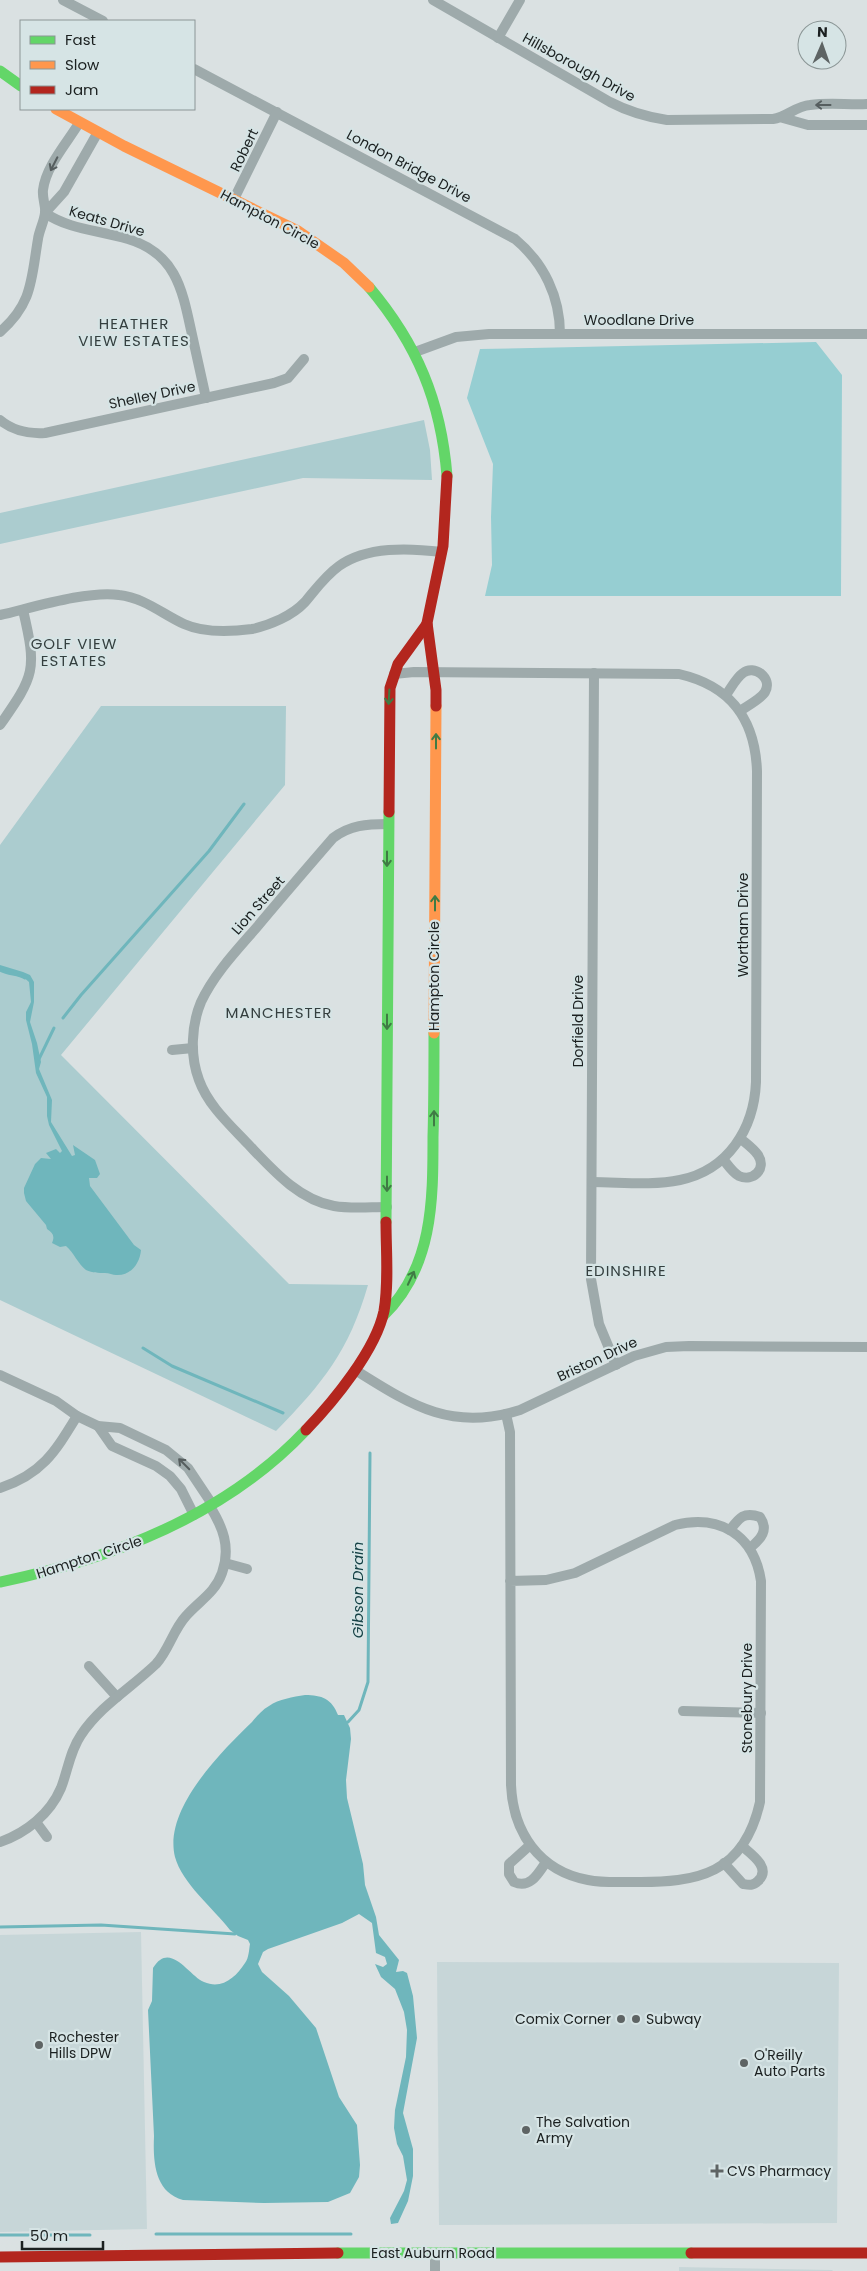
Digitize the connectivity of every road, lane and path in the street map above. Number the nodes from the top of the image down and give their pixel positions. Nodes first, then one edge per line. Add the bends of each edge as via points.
1 (63, 0) edge
2 (433, 0) edge
3 (520, 0) edge
4 (101, 20) edge
5 (498, 38) junction
6 (195, 70) edge
7 (0, 71) edge
8 (20, 85) edge
9 (867, 104) edge
10 (58, 110) edge
11 (277, 112) junction
12 (783, 118) junction
13 (79, 123) junction
14 (867, 125) edge
15 (98, 132) junction
16 (234, 199) junction
17 (45, 213) junction
18 (0, 332) edge
19 (560, 334) junction
20 (867, 334) edge
21 (415, 352) junction
22 (304, 359) dead end
23 (206, 398) junction
24 (0, 420) edge
25 (442, 552) junction
26 (23, 610) junction
27 (0, 615) edge
28 (427, 624) junction
29 (435, 673) junction
30 (594, 673) junction
31 (394, 674) junction
32 (726, 695) junction
33 (740, 711) junction
34 (0, 725) edge
35 (388, 824) junction
36 (193, 1048) junction
37 (172, 1050) dead end
38 (741, 1139) junction
39 (723, 1159) junction
40 (592, 1182) junction
41 (387, 1207) junction
42 (383, 1316) junction
43 (867, 1347) edge
44 (616, 1365) junction
45 (355, 1370) junction
46 (0, 1375) edge
47 (506, 1414) junction
48 (77, 1416) junction
49 (98, 1426) junction
50 (166, 1450) junction
51 (156, 1466) junction
52 (0, 1488) edge
53 (210, 1505) junction
54 (194, 1515) junction
55 (730, 1530) junction
56 (750, 1548) junction
57 (225, 1564) junction
58 (246, 1568) dead end
59 (510, 1581) junction
60 (0, 1582) edge
61 (89, 1666) dead end
62 (117, 1698) junction
63 (682, 1711) dead end
64 (761, 1713) junction
65 (36, 1822) junction
66 (48, 1837) dead end
67 (0, 1842) edge
68 (529, 1846) junction
69 (742, 1846) junction
70 (546, 1862) junction
71 (724, 1864) junction
72 (435, 2253) junction
73 (867, 2253) edge
74 (0, 2257) edge
75 (435, 2271) edge

1 - 4 street
2 - 5 street, Hillsborough Drive
3 - 5 street
5 - 12 street, Hillsborough Drive via 610,102 638,114 668,120
6 - 11 street, London Bridge Drive
7 - 8 street
9 -> 12 street, Hillsborough Drive via 809,105
10 - 13 street, Hampton Circle
11 - 16 street, Robert
11 - 19 street, London Bridge Drive via 515,239 544,272 557,304
12 - 14 street, Hillsborough Drive via 808,125
13 - 15 street, Hampton Circle
13 -> 17 street via 48,176 43,190
15 - 16 street, Hampton Circle
15 - 17 street via 64,192
16 - 21 street, Hampton Circle via 301,233 342,261 388,310
17 - 18 street via 27,298 18,314
17 - 23 street, Keats Drive via 70,226 142,244 171,268 182,290
19 - 20 street, Woodlane Drive
19 - 21 street, Woodlane Drive via 471,334 441,341
21 - 25 street, Hampton Circle via 431,389 444,441 447,509
22 - 23 street, Shelley Drive via 288,378
23 - 24 street, Shelley Drive via 45,433 24,432
25 - 26 street via 395,550 350,560 329,574 296,610 251,629 198,629 142,600 118,594
25 - 28 street, Hampton Circle
26 - 27 street
26 - 34 street via 32,653 30,675
28 - 29 street, Hampton Circle
28 - 31 street, Hampton Circle
29 - 30 street, Wortham Drive
29 - 31 street, Wortham Drive
42 -> 29 street, Hampton Circle via 400,1301 418,1262 433,1194
30 - 32 street, Wortham Drive via 679,674 704,682
30 - 40 street, Dorfield Drive
31 -> 35 street, Hampton Circle via 390,695
32 - 33 street, Wortham Drive
32 - 33 street via 749,670 756,670 766,678 764,694
33 - 38 street, Wortham Drive via 754,744 757,771 755,1092 753,1109
35 - 36 street, Lion Street via 358,825 333,838 219,972 196,1016
35 -> 41 street, Hampton Circle
36 - 37 street
36 - 41 street, Lion Street via 199,1081 212,1102 291,1185 323,1204
38 - 39 street, Wortham Drive
38 - 39 street via 761,1160 755,1176 741,1177
39 - 40 street, Wortham Drive via 699,1174 679,1181
40 - 44 street, Dorfield Drive via 592,1294 599,1324
41 - 42 street, Hampton Circle
42 - 45 street, Hampton Circle
43 - 44 street, Briston Drive via 689,1346 651,1350
44 - 47 street, Briston Drive via 537,1403
45 - 47 street, Briston Drive via 410,1404 428,1410 476,1418
45 - 53 street, Hampton Circle via 326,1410 290,1446
46 - 48 street via 56,1401
47 - 59 street, Stonebury Drive via 510,1432
48 - 49 street
48 - 52 street via 56,1450 37,1471
49 - 50 street via 120,1428
49 - 51 street via 112,1446
50 - 51 street
53 -> 50 street via 188,1468
51 - 54 street via 176,1482
53 - 54 street, Hampton Circle
53 - 57 street via 225,1535
54 - 60 street, Hampton Circle via 123,1548 57,1570
55 - 56 street, Stonebury Drive
55 - 56 street via 742,1516 760,1517 764,1531
55 - 59 street, Stonebury Drive via 705,1522 690,1522 575,1573 546,1580
56 - 64 street, Stonebury Drive via 755,1555 761,1582
57 - 58 street
57 - 62 street via 215,1588 181,1621 157,1663
59 - 68 street, Stonebury Drive via 512,1797 518,1824
61 - 62 street
62 - 65 street via 81,1735 57,1795
63 - 64 street
64 - 69 street, Stonebury Drive via 760,1802 754,1824
65 - 66 street
65 - 67 street
68 - 70 street, Stonebury Drive
68 - 70 street via 509,1864 509,1874 514,1882 530,1882
69 - 71 street, Stonebury Drive
69 - 71 street via 762,1867 763,1873 757,1883 743,1884
70 - 71 street, Stonebury Drive via 586,1880 668,1882 703,1875
72 - 73 street, East Auburn Road
72 - 74 street, East Auburn Road
72 - 75 street

